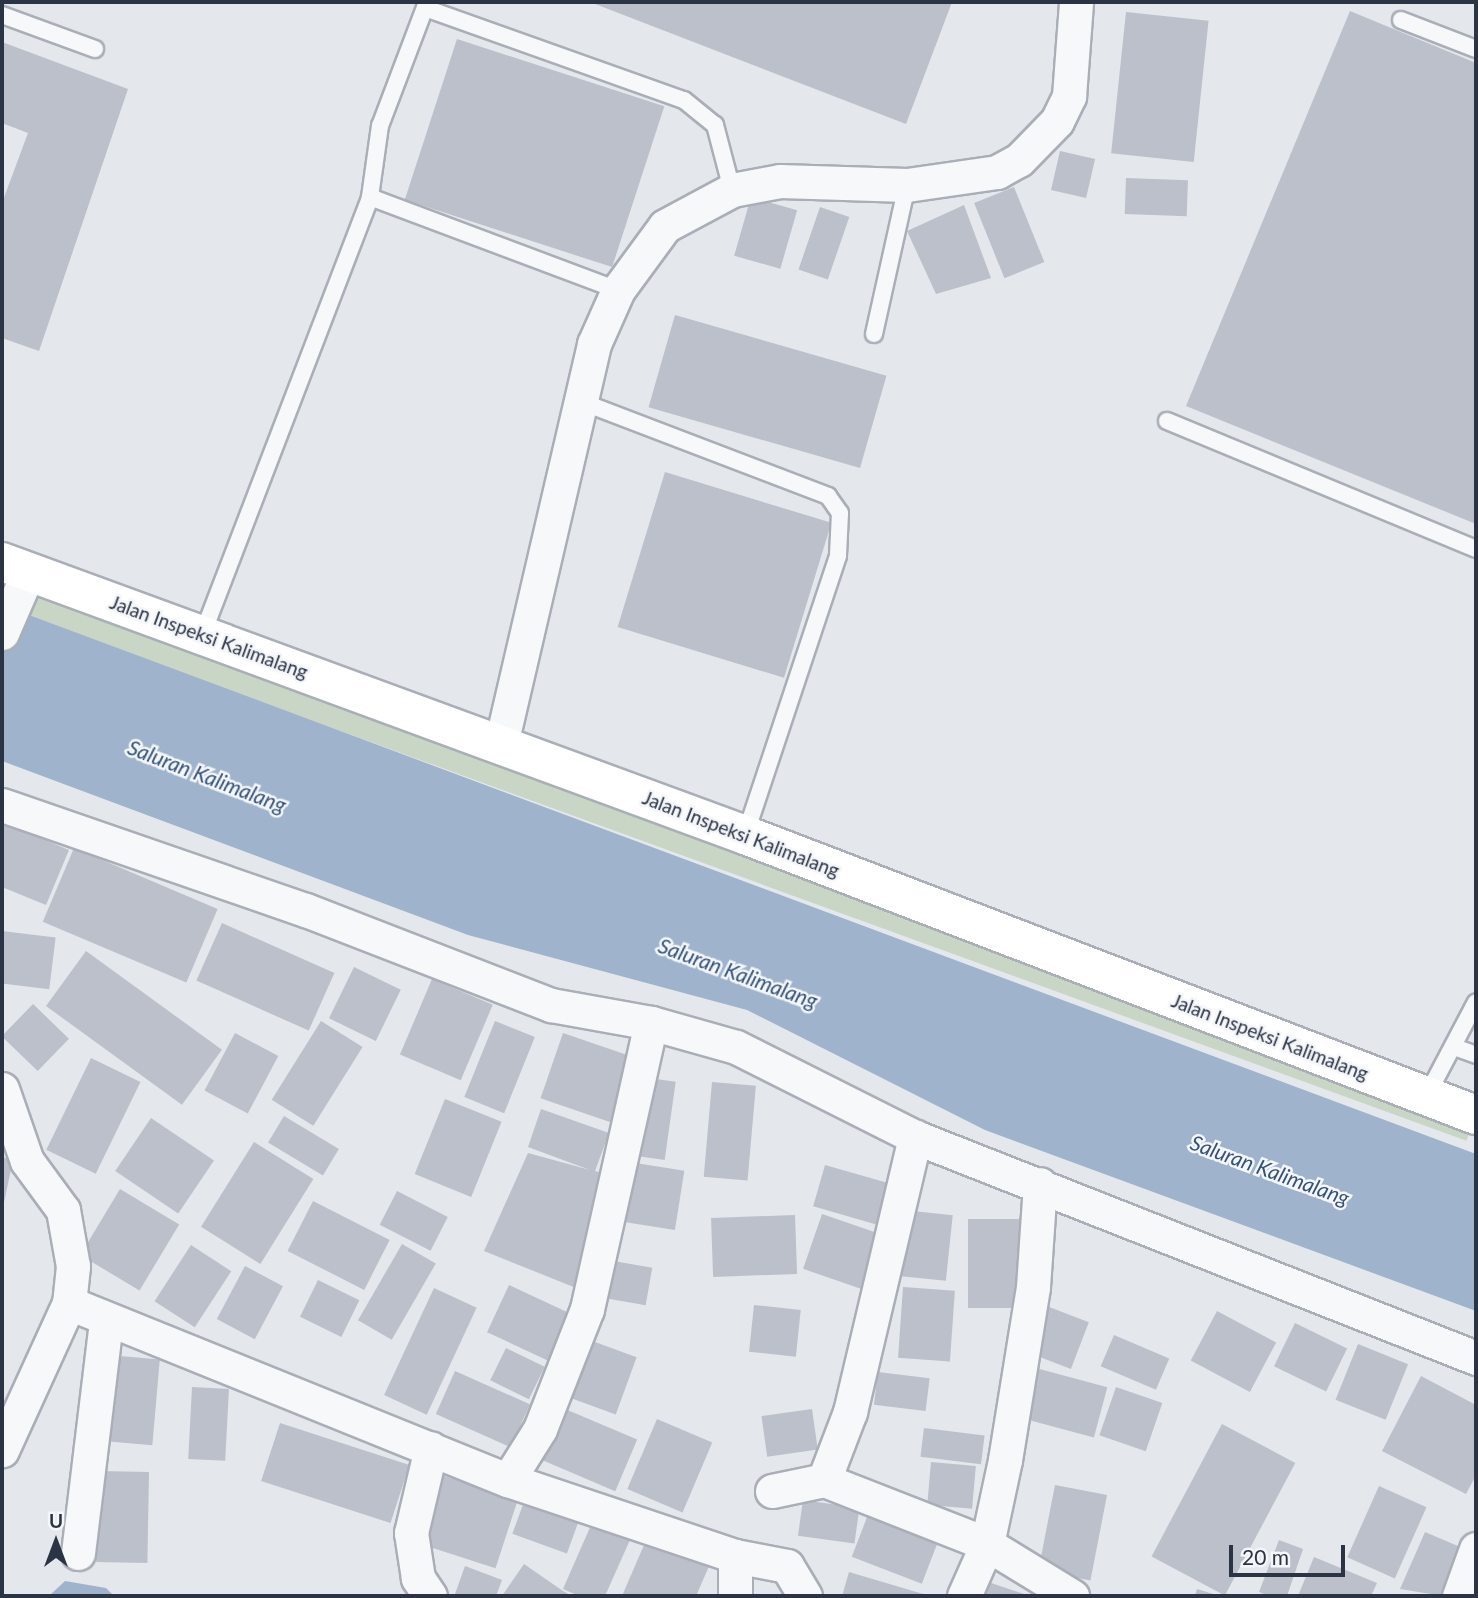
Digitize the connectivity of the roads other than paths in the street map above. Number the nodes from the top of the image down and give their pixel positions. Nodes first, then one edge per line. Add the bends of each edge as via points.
1 (1076, 2) edge
2 (426, 5) edge
3 (2, 15) edge
4 (1401, 20) dead end
5 (95, 49) dead end
6 (1476, 49) edge
7 (907, 185) junction
8 (732, 190) junction
9 (370, 197) junction
10 (618, 290) junction
11 (874, 334) dead end
12 (577, 400) junction
13 (1167, 421) dead end
14 (1476, 549) edge
15 (16, 575) edge
16 (2, 633) edge
17 (203, 634) junction
18 (501, 744) junction
19 (2, 805) edge
20 (745, 835) junction
21 (1476, 1002) edge
22 (651, 1023) junction
23 (1457, 1048) junction
24 (1476, 1055) edge
25 (1426, 1097) junction
26 (3, 1099) edge
27 (1476, 1115) edge
28 (915, 1137) junction
29 (1040, 1184) junction
30 (69, 1303) junction
31 (106, 1321) junction
32 (1476, 1358) edge
33 (431, 1448) junction
34 (2, 1450) edge
35 (508, 1480) junction
36 (824, 1480) junction
37 (772, 1491) dead end
38 (987, 1544) junction
39 (1476, 1549) edge
40 (78, 1553) dead end
41 (740, 1557) junction
42 (430, 1596) edge
43 (735, 1596) edge
44 (805, 1596) edge
45 (964, 1596) edge
46 (1072, 1596) edge
47 (1459, 1596) edge

1 - 7 street via 1069,96 1039,141 997,173
2 - 8 lane via 684,100 715,125
2 - 9 lane via 380,126
3 - 5 lane
4 - 6 lane
7 - 8 street via 780,181
7 - 11 lane
8 - 10 street via 665,226
9 - 10 lane
9 - 17 lane
10 - 12 street
12 - 18 street via 555,523
12 - 20 lane via 828,496 840,513 838,556
13 - 14 lane
15 - 16 street
15 - 17 main road, Jalan Inspeksi Kalimalang
17 - 18 main road, Jalan Inspeksi Kalimalang
18 - 20 main road, Jalan Inspeksi Kalimalang
19 - 22 street via 306,910 551,1005
20 - 25 main road, Jalan Inspeksi Kalimalang
21 - 23 lane
22 - 28 street via 736,1047
22 - 35 street via 587,1309 540,1429
23 - 24 lane
23 - 25 lane
25 - 27 main road, Jalan Inspeksi Kalimalang
26 - 30 street via 27,1161 63,1210 71,1237
28 - 29 street
28 - 36 street via 850,1412
29 - 32 street
29 - 38 street via 1034,1287
30 - 31 street
30 - 34 street
31 - 33 street
31 - 40 street
33 - 35 street
33 - 42 street via 411,1533 418,1578
35 - 41 street
36 - 37 street
36 - 38 street
38 - 45 street
38 - 46 street
39 - 47 street
41 - 43 street
41 - 44 street via 787,1566

